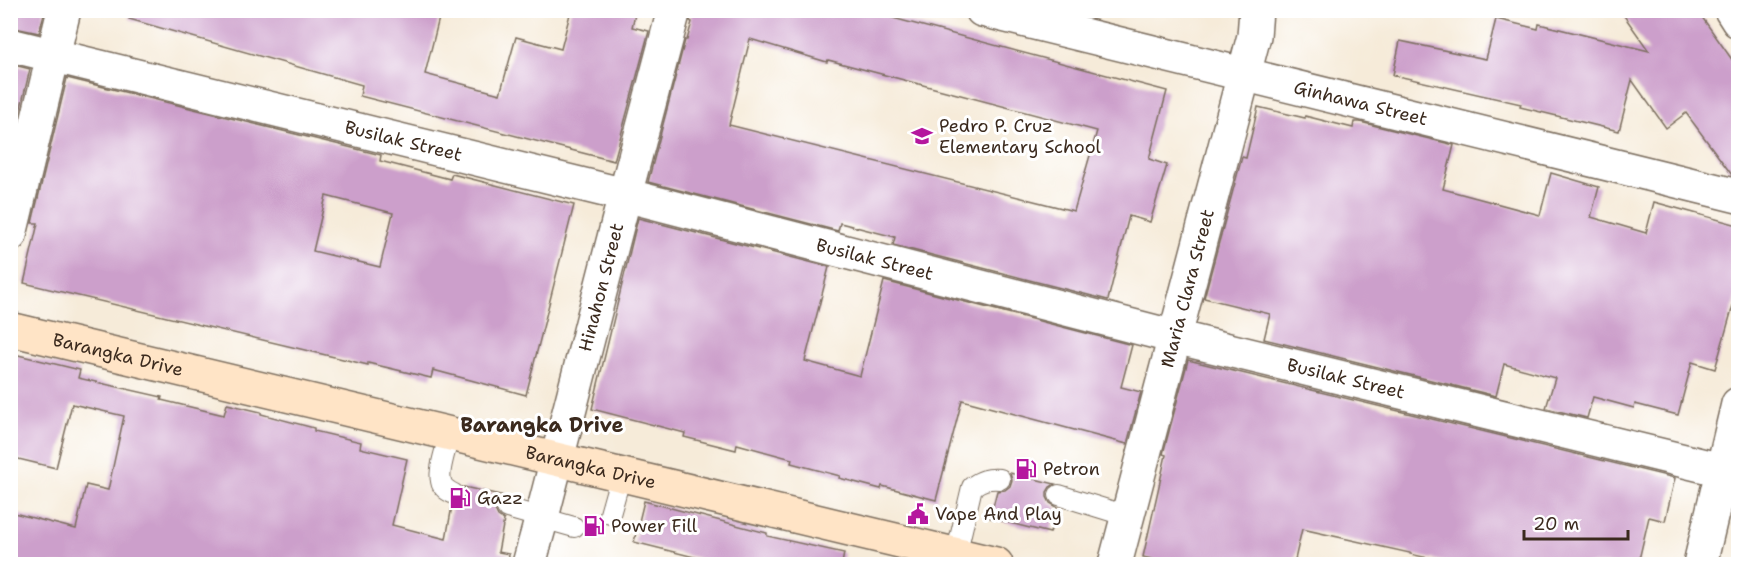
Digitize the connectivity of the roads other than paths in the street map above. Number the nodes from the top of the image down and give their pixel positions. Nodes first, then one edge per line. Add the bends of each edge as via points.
1 (64, 10) edge
2 (674, 10) edge
3 (982, 10) edge
4 (1256, 10) edge
5 (1731, 10) edge
6 (1738, 21) edge
7 (10, 45) edge
8 (52, 55) junction
9 (1244, 76) junction
10 (625, 195) junction
11 (1738, 196) edge
12 (10, 235) edge
13 (10, 329) edge
14 (1175, 337) junction
15 (1738, 404) edge
16 (450, 434) junction
17 (557, 459) junction
18 (1730, 472) edge
19 (621, 475) junction
20 (999, 479) dead end
21 (454, 494) dead end
22 (1059, 495) dead end
23 (507, 508) dead end
24 (610, 514) dead end
25 (1127, 516) junction
26 (542, 518) junction
27 (574, 527) dead end
28 (956, 555) junction
29 (529, 564) edge
30 (996, 564) edge
31 (1115, 564) edge
32 (1700, 564) edge

1 - 8 street
2 - 10 street, Hinahon Street
3 - 9 street, Ginhawa Street
4 - 9 street, Maria Clara Street
5 - 6 street
7 - 8 street, Busilak Street
8 - 10 street, Busilak Street
8 - 12 street
9 - 11 street, Ginhawa Street
9 - 14 street, Maria Clara Street
10 - 14 street, Busilak Street
10 - 17 street, Hinahon Street
13 - 16 main road, Barangka Drive
14 - 18 street, Busilak Street
14 - 25 street, Maria Clara Street
15 - 18 street
16 - 17 main road, Barangka Drive
16 - 21 lane via 441,482
17 - 19 main road, Barangka Drive
17 - 26 street, Hinahon Street
18 - 32 street
19 - 24 lane
19 - 28 main road, Barangka Drive
20 - 28 lane via 988,478 972,487
22 - 25 lane
23 - 26 lane
25 - 31 street, Maria Clara Street
26 - 27 lane
26 - 29 street, Hinahon Street
28 - 30 main road, Barangka Drive

